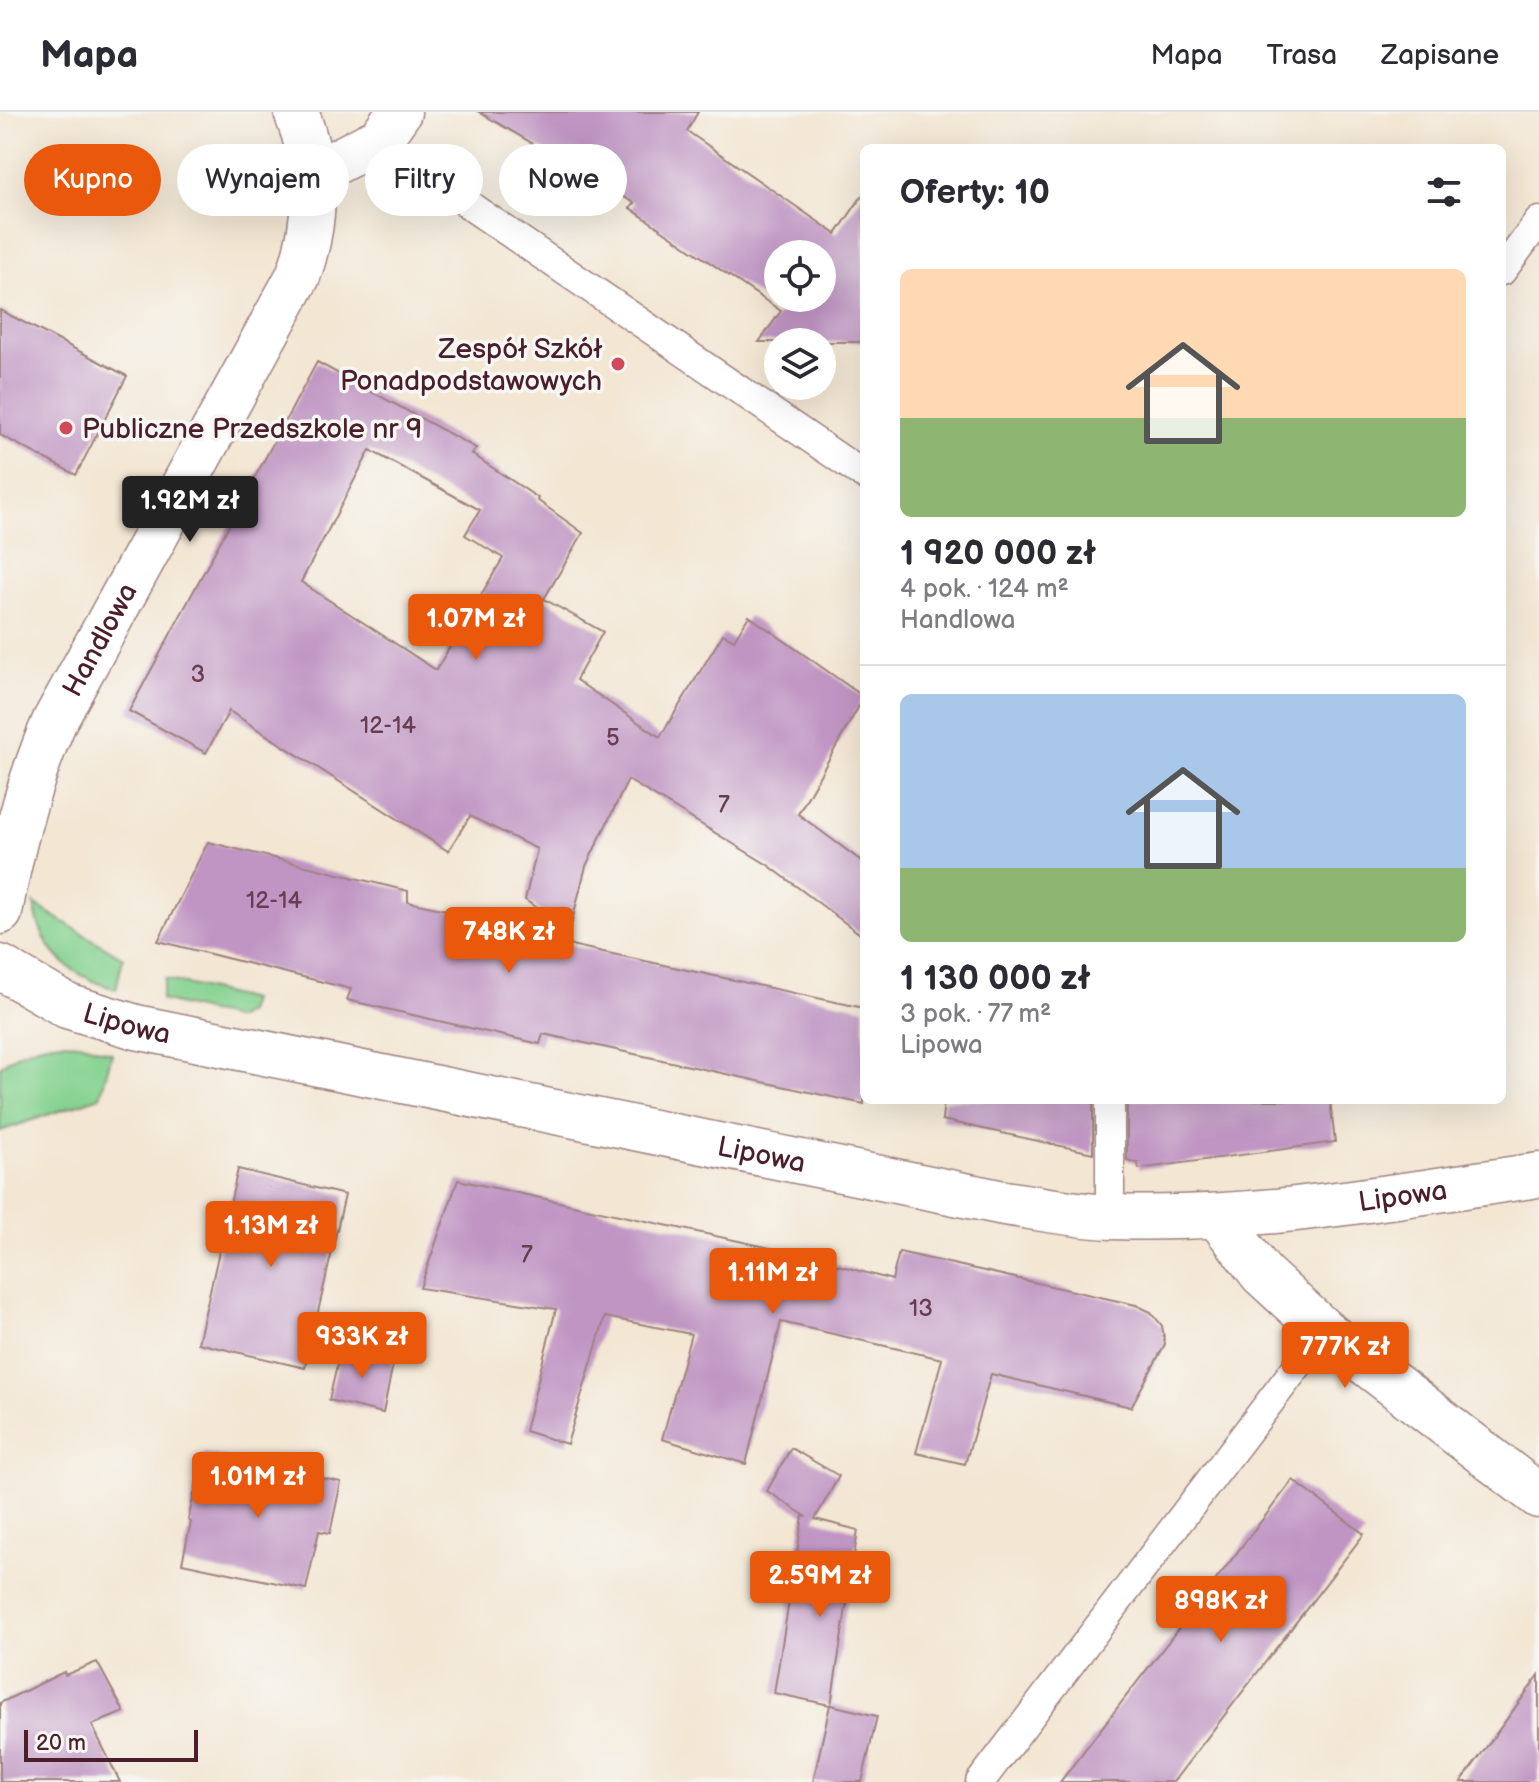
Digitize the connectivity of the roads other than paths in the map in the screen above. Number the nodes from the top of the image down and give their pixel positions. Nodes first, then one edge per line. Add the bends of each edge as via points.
1 (296, 112) edge
2 (390, 126) edge
3 (307, 144) edge
4 (349, 152) edge
5 (311, 216) edge
6 (1539, 221) edge
7 (1506, 266) edge
8 (860, 472) edge
9 (0, 912) edge
10 (0, 967) edge
11 (1110, 1104) edge
12 (1539, 1175) edge
13 (1110, 1217) junction
14 (1218, 1217) junction
15 (1324, 1331) junction
16 (1539, 1496) edge
17 (980, 1782) edge

1 - 3 street, Handlowa
2 - 4 street
2 - 8 lane via 476,210
5 - 9 street, Handlowa via 298,276 55,720 21,809
6 - 7 lane
10 - 13 street, Lipowa via 67,1006 136,1027 989,1200
11 - 13 lane
12 - 14 street, Lipowa
13 - 14 street, Lipowa
14 - 15 street via 1262,1274
15 - 16 street
15 - 17 lane

